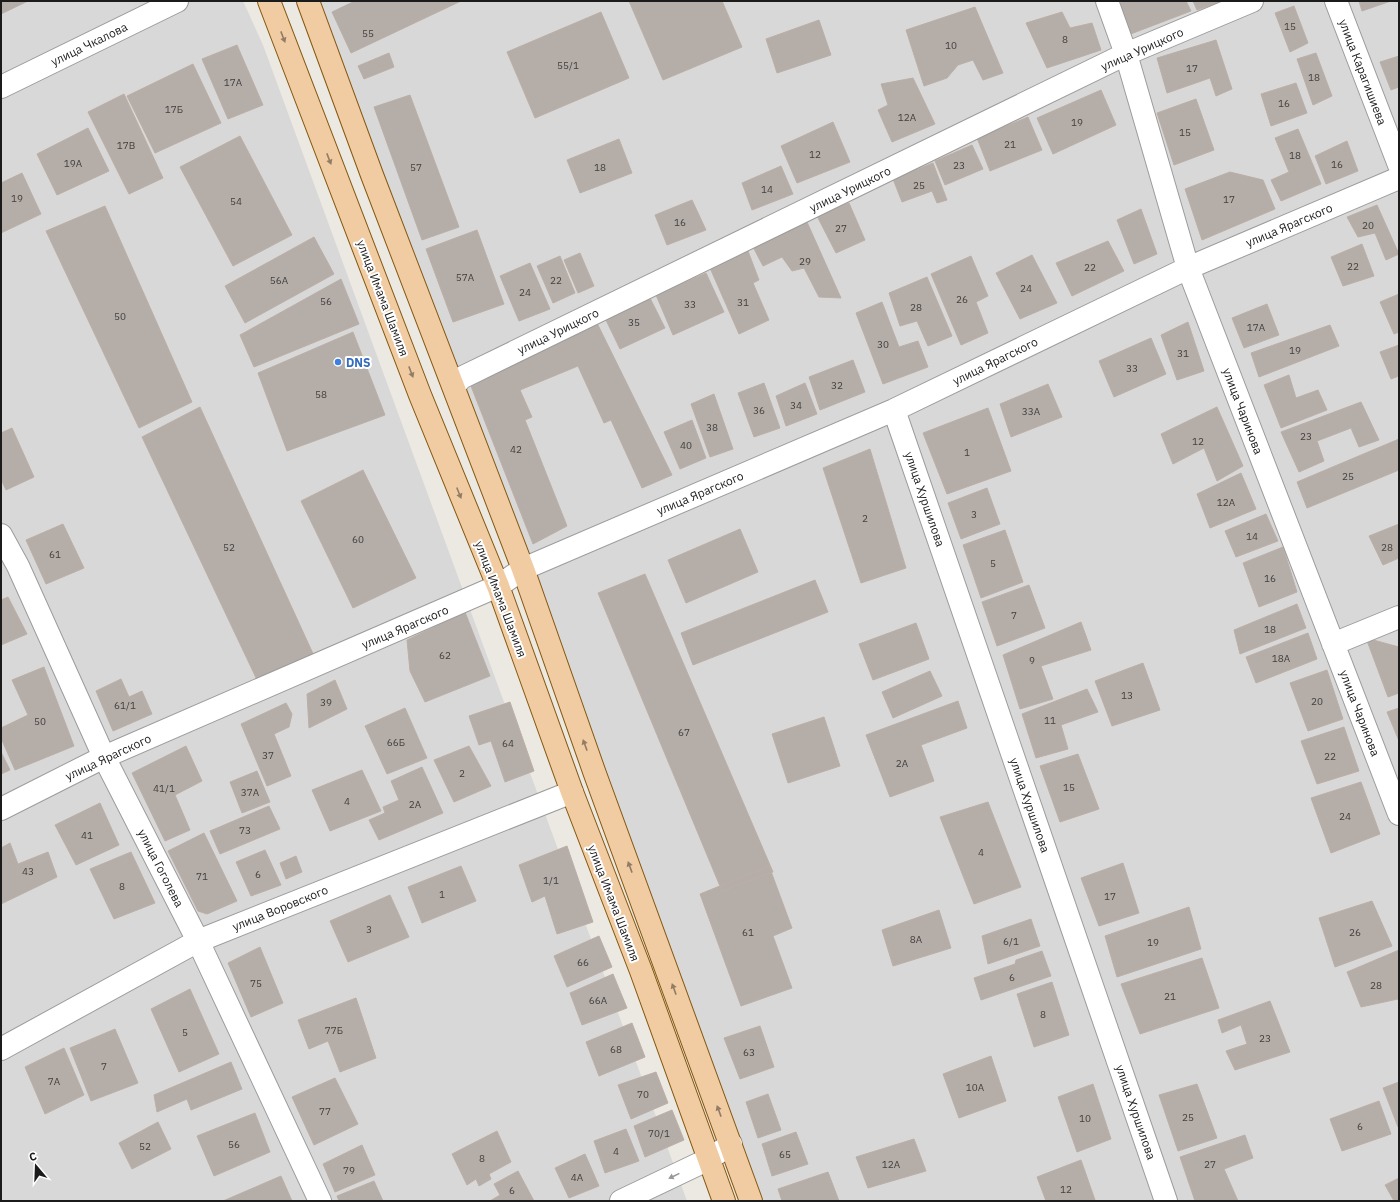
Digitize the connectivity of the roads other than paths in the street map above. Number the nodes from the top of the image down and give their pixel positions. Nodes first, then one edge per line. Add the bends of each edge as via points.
1 (177, 1) edge
2 (269, 1) edge
3 (308, 1) edge
4 (1107, 1) edge
5 (1252, 1) edge
6 (1336, 1) edge
7 (1126, 54) junction
8 (1, 87) edge
9 (1399, 164) edge
10 (1399, 178) edge
11 (1188, 268) junction
12 (454, 388) junction
13 (894, 410) junction
14 (1, 535) edge
15 (524, 569) junction
16 (9, 570) edge
17 (498, 586) junction
18 (1399, 617) edge
19 (1333, 644) junction
20 (104, 757) junction
21 (572, 792) junction
22 (1, 809) edge
23 (1399, 814) edge
24 (198, 941) junction
25 (1, 1049) edge
26 (731, 1144) junction
27 (709, 1159) junction
28 (320, 1201) edge
29 (621, 1201) edge
30 (724, 1201) edge
31 (751, 1201) edge
32 (1166, 1201) edge

1 - 8 street, улица Чкалова
2 -> 17 main road, улица Имама Шамиля via 420,395
3 - 12 main road
4 - 7 street, улица Чаринова
5 - 7 street, улица Урицкого
6 - 9 street, улица Карагишиева
7 - 11 street, улица Чаринова
7 - 12 street, улица Урицкого via 461,378
10 - 11 street, улица Ярагского
11 - 13 street, улица Ярагского
11 - 19 street, улица Чаринова
12 - 15 main road
13 - 15 street, улица Ярагского
13 - 32 street, улица Хуршилова
14 - 16 street, улица Гоголева
15 - 17 street, улица Ярагского
26 -> 15 main road via 593,767
16 - 20 street, улица Гоголева
17 - 20 street, улица Ярагского
17 - 21 main road, улица Имама Шамиля
18 - 19 street
19 - 23 street, улица Чаринова
20 - 22 street, улица Ярагского
20 - 24 street, улица Гоголева
21 - 24 street, улица Воровского
21 - 27 main road, улица Имама Шамиля
24 - 25 street, улица Воровского
24 - 28 street, улица Гоголева
26 - 27 street
26 - 31 main road
27 -> 29 street
27 - 30 main road, улица Имама Шамиля

